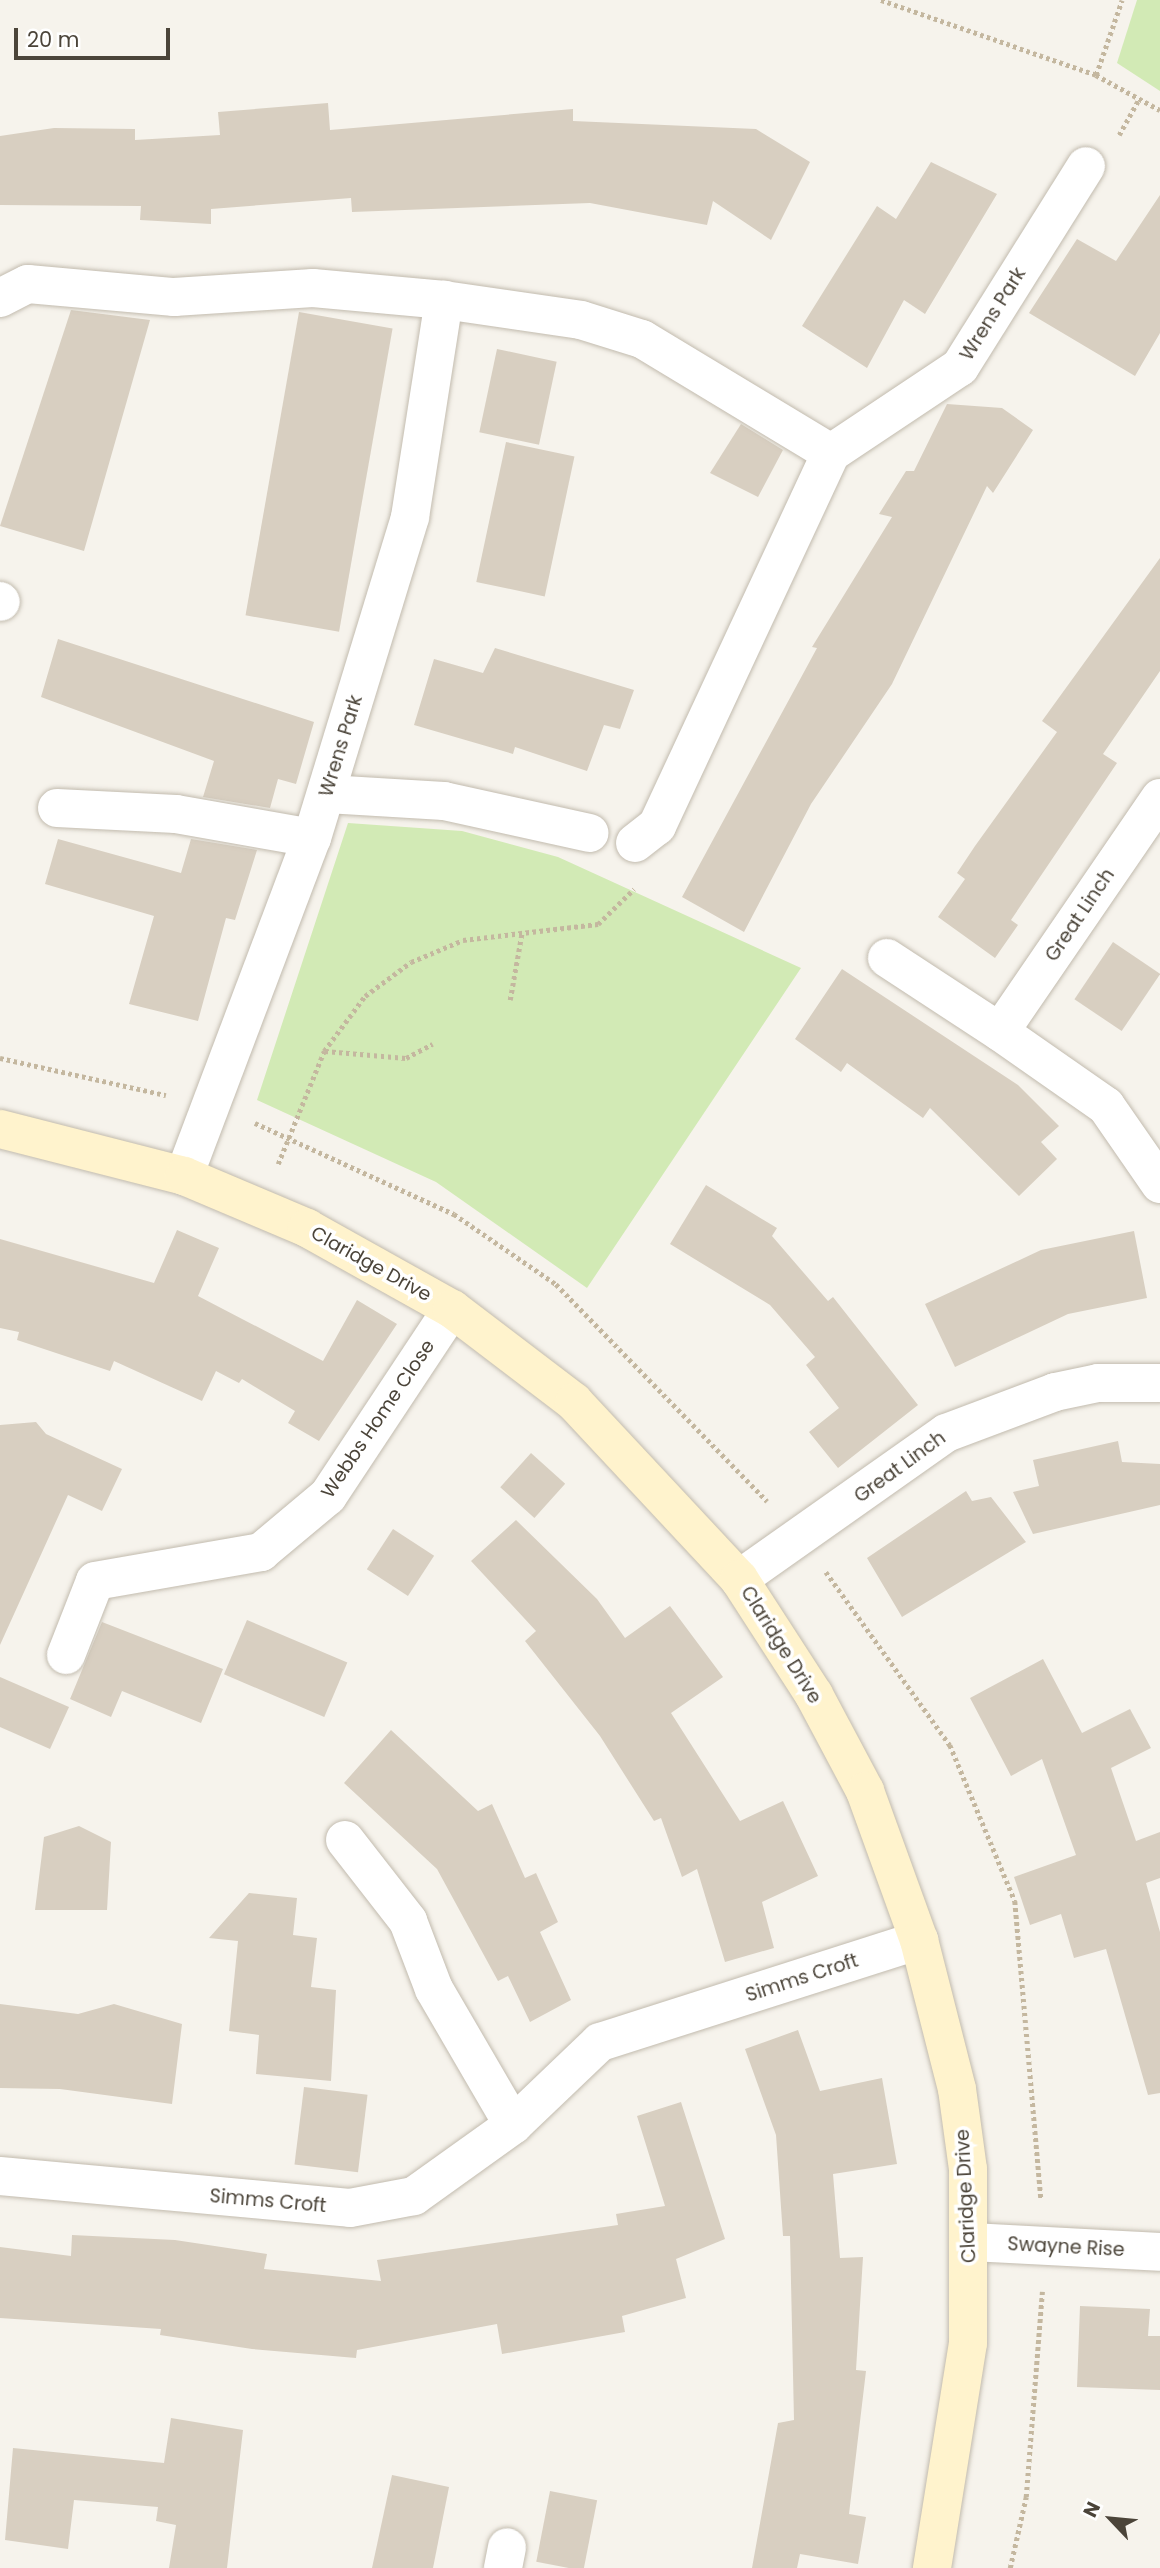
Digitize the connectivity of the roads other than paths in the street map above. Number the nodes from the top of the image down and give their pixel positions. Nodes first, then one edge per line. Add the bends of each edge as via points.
1 (1087, 166) dead end
2 (0, 298) edge
3 (444, 300) junction
4 (831, 453) junction
5 (327, 794) junction
6 (1160, 797) edge
7 (57, 808) dead end
8 (590, 833) dead end
9 (646, 835) road end
10 (312, 838) junction
11 (887, 958) dead end
12 (1000, 1032) junction
13 (0, 1129) edge
14 (184, 1176) junction
15 (1160, 1184) edge
16 (452, 1309) junction
17 (1160, 1383) edge
18 (739, 1579) junction
19 (66, 1656) dead end
20 (345, 1840) dead end
21 (919, 1940) junction
22 (513, 2125) junction
23 (0, 2176) edge
24 (971, 2242) junction
25 (1160, 2252) edge
26 (932, 2568) edge

1 - 4 street, Wrens Park via 960,367
2 - 3 street via 28,284 174,297 313,288
3 - 4 street via 581,320 642,339
3 - 5 street, Wrens Park via 410,517
4 - 9 street
5 - 8 street via 444,801
5 - 10 street, Wrens Park
6 - 12 street, Great Linch
7 - 10 street via 176,814
10 - 14 street, Wrens Park
11 - 12 street
12 - 15 street via 1106,1106
13 - 14 street, Claridge Drive
14 - 16 street, Claridge Drive via 259,1206
16 - 18 street, Claridge Drive via 574,1402
16 - 19 street, Webbs Home Close via 328,1496 261,1552 95,1581
17 - 18 street, Great Linch via 1098,1383 1000,1408 946,1433
18 - 21 street, Claridge Drive via 814,1695 865,1791
20 - 22 street via 408,1921 434,1989
21 - 22 street, Simms Croft via 600,2042
21 - 24 street, Claridge Drive via 957,2089
22 - 23 street, Simms Croft via 414,2196 350,2208
24 - 25 street, Swayne Rise
24 - 26 street, Claridge Drive via 958,2437

